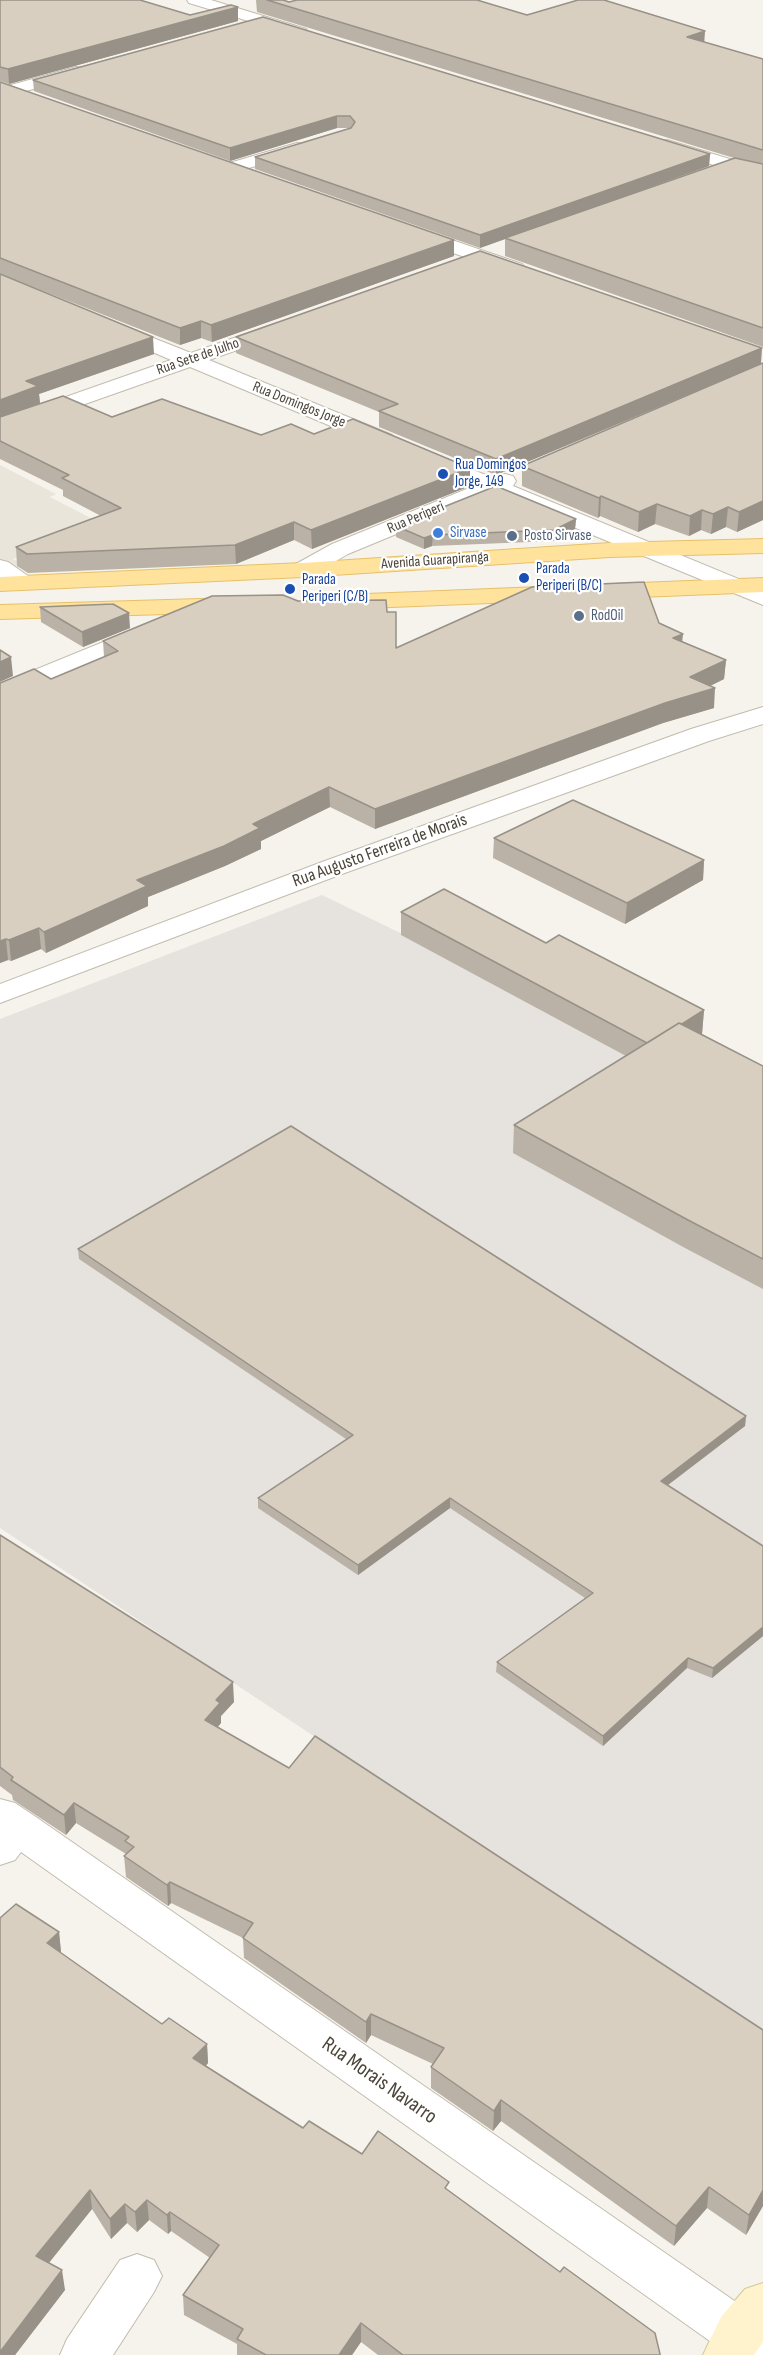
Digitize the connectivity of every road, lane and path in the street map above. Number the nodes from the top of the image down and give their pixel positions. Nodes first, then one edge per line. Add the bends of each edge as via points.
1 (195, 0) edge
2 (263, 21) junction
3 (230, 30) edge
4 (317, 37) edge
5 (96, 66) edge
6 (2, 91) edge
7 (35, 101) edge
8 (646, 139) edge
9 (319, 142) edge
10 (210, 161) edge
11 (734, 166) junction
12 (232, 168) junction
13 (763, 175) edge
14 (699, 179) edge
15 (265, 180) edge
16 (398, 227) edge
17 (513, 245) edge
18 (483, 256) junction
19 (451, 268) edge
20 (537, 276) edge
21 (95, 321) edge
22 (300, 322) edge
23 (190, 360) junction
24 (0, 427) edge
25 (522, 474) dead end
26 (493, 485) junction
27 (763, 546) edge
28 (652, 550) junction
29 (0, 567) edge
30 (303, 570) junction
31 (11, 583) edge
32 (763, 585) edge
33 (732, 586) junction
34 (763, 598) edge
35 (316, 603) edge
36 (260, 604) edge
37 (191, 606) junction
38 (0, 612) edge
39 (0, 693) edge
40 (763, 715) edge
41 (2, 991) edge
42 (6, 1830) edge
43 (136, 2276) dead end
44 (748, 2332) edge
45 (85, 2355) edge

1 - 2 street
2 - 3 street
2 - 4 street
5 - 6 street
6 - 7 street
8 - 11 street
9 - 12 street
10 - 12 street
11 - 13 street
11 - 14 street
12 - 15 street
16 - 18 street
17 - 18 street
18 - 19 street
18 - 20 street
21 - 23 street, Rua Domingos Jorge
22 - 23 street, Rua Sete de Julho
23 - 24 street, Rua Sete de Julho
23 - 26 street, Rua Domingos Jorge
25 - 26 street, Rua Periperi
26 - 28 street, Rua Domingos Jorge
26 - 30 street, Rua Periperi via 340,549
27 - 28 main road, Avenida Guarapiranga
28 - 30 main road, Avenida Guarapiranga
28 - 33 street, Rua Domingos Jorge
29 - 31 street
30 - 31 main road, Avenida Guarapiranga
32 - 33 main road
33 - 34 street, Rua Domingos Jorge
33 - 35 main road
36 - 37 main road
37 - 38 main road
37 - 39 street via 142,634
40 - 41 street, Rua Augusto Ferreira de Morais via 343,864
42 - 44 street, Rua Morais Navarro
43 - 45 street

